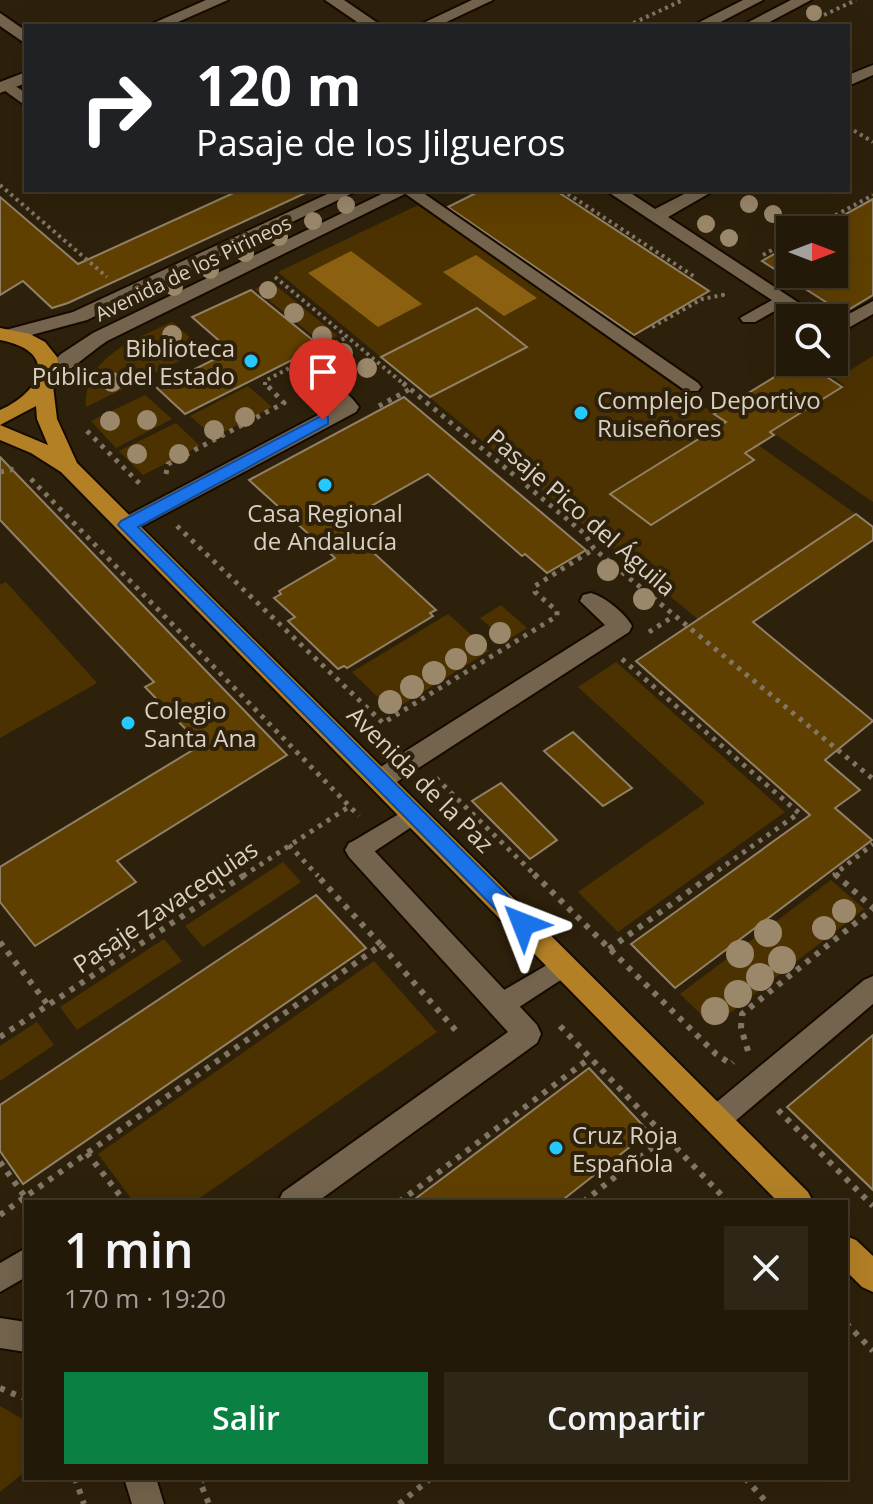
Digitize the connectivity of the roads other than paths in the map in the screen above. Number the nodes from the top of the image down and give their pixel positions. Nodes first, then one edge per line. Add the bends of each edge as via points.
1 (220, 0) edge
2 (333, 0) edge
3 (485, 0) edge
4 (755, 0) edge
5 (803, 0) edge
6 (0, 18) edge
7 (160, 24) edge
8 (371, 24) edge
9 (430, 24) edge
10 (704, 24) edge
11 (753, 24) edge
12 (24, 37) edge
13 (873, 69) edge
14 (24, 78) edge
15 (850, 80) edge
16 (3, 87) edge
17 (24, 100) edge
18 (346, 192) edge
19 (402, 192) edge
20 (409, 192) edge
21 (617, 192) edge
22 (702, 192) edge
23 (655, 216) junction
24 (783, 299) junction
25 (791, 304) edge
26 (873, 306) edge
27 (749, 318) dead end
28 (848, 321) edge
29 (4, 335) edge
30 (47, 382) junction
31 (692, 387) dead end
32 (327, 388) dead end
33 (0, 418) edge
34 (0, 432) edge
35 (68, 467) junction
36 (127, 525) junction
37 (591, 601) dead end
38 (380, 780) junction
39 (414, 814) junction
40 (358, 850) joint
41 (564, 965) junction
42 (873, 988) edge
43 (501, 1005) junction
44 (717, 1119) junction
45 (296, 1200) edge
46 (796, 1200) edge
47 (848, 1252) edge
48 (24, 1262) edge
49 (873, 1277) edge
50 (0, 1279) edge
51 (0, 1333) edge
52 (24, 1337) edge
53 (141, 1480) edge
54 (148, 1504) edge

1 - 7 street
2 - 8 street
3 - 9 street
4 - 10 street
5 - 11 street
6 - 12 street
13 - 15 lane
14 - 16 street
16 - 17 lane
18 - 29 street, Avenida de los Pirineos via 80,316
19 - 30 street, Avenida de los Pirineos via 100,337 68,358
20 - 31 lane
21 - 23 street
22 - 23 street
23 - 24 street
24 - 25 street
24 - 27 lane
26 - 28 lane
29 - 30 highway via 27,340 40,350 48,361
30 - 33 highway via 33,402
30 - 35 highway, Avenida de la Paz via 47,419
32 - 36 street via 349,407
34 - 35 highway, Avenida de la Paz
35 - 36 highway, Avenida de la Paz
36 - 38 highway, Avenida de la Paz
37 - 38 street via 621,626
38 - 39 highway, Avenida de la Paz
39 - 40 lane
39 - 41 highway, Avenida de la Paz
40 - 43 street
41 - 43 lane
41 - 44 highway, Avenida de la Paz
42 - 44 street
43 - 45 street via 527,1034
44 - 46 highway, Avenida de la Paz
47 - 49 highway
48 - 50 lane
51 - 52 street
53 - 54 street

